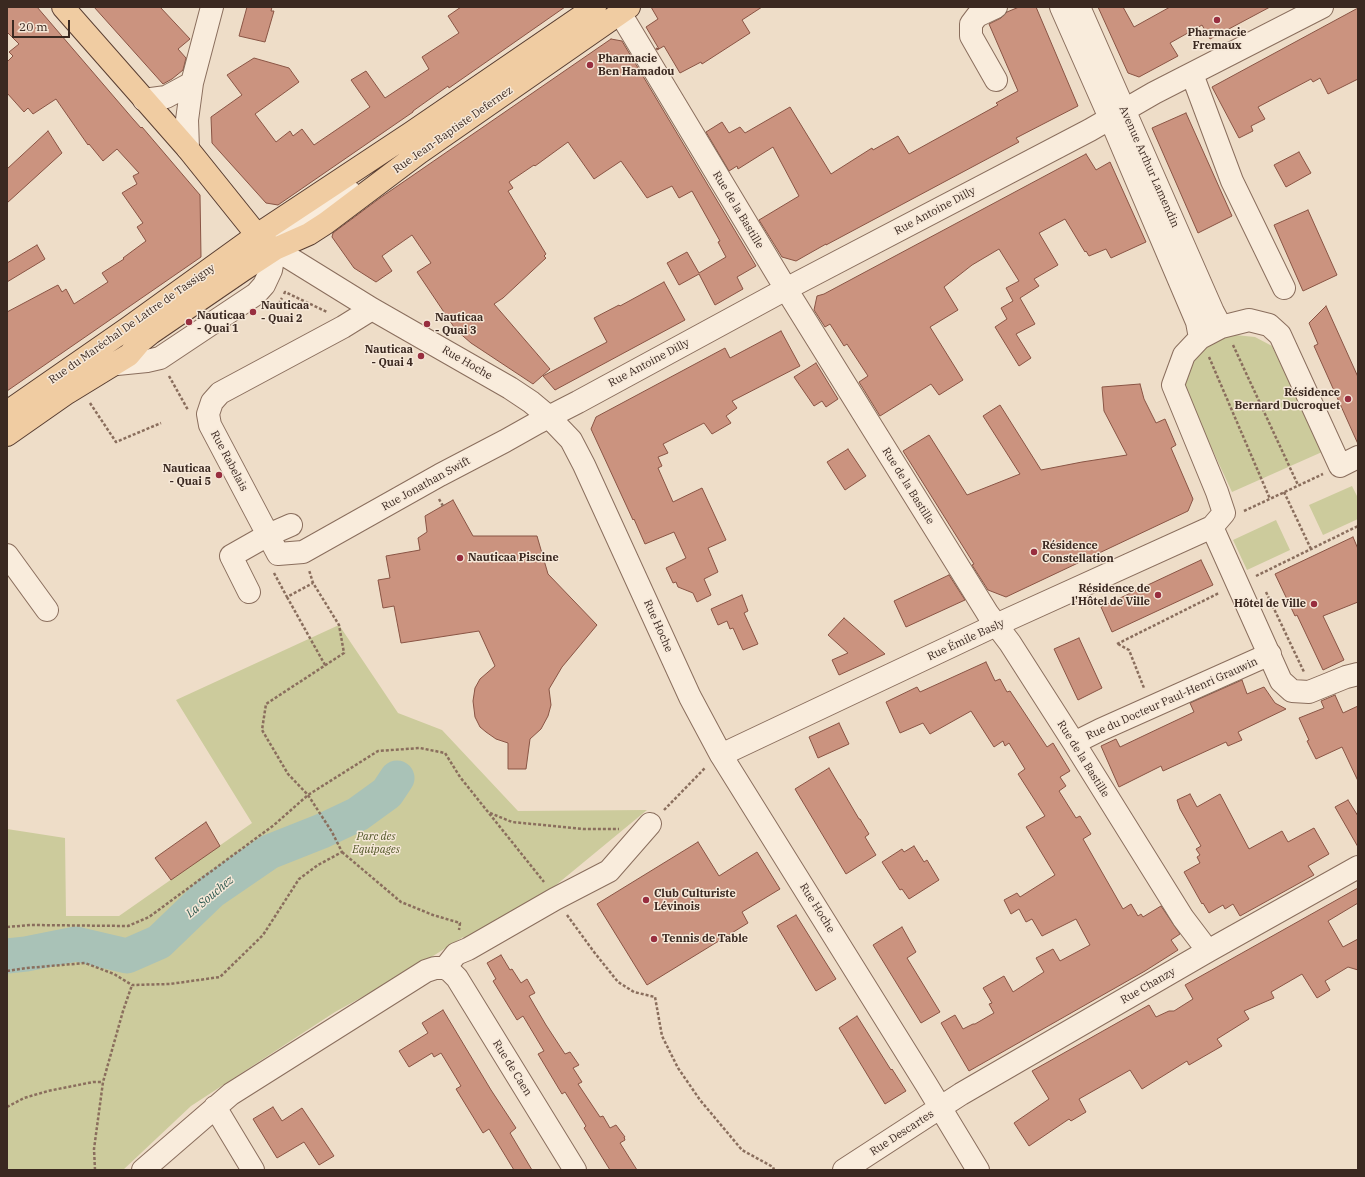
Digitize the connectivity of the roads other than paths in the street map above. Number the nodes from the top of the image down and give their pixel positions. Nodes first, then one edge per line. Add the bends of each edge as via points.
1 (64, 7) edge
2 (212, 7) edge
3 (595, 7) edge
4 (996, 7) edge
5 (1061, 7) edge
6 (1079, 7) edge
7 (1322, 7) edge
8 (620, 9) edge
9 (1192, 74) junction
10 (996, 80) dead end
11 (192, 83) junction
12 (144, 100) junction
13 (1117, 114) junction
14 (188, 149) junction
15 (257, 235) junction
16 (275, 249) junction
17 (1284, 288) dead end
18 (786, 289) junction
19 (372, 309) junction
20 (1226, 326) junction
21 (1197, 341) junction
22 (115, 365) junction
23 (7, 412) edge
24 (549, 417) junction
25 (7, 424) edge
26 (7, 435) edge
27 (1349, 462) edge
28 (1218, 520) junction
29 (291, 525) dead end
30 (268, 535) junction
31 (303, 552) joint
32 (7, 555) edge
33 (248, 592) dead end
34 (46, 610) dead end
35 (996, 625) junction
36 (1270, 654) junction
37 (1358, 674) edge
38 (1074, 743) junction
39 (721, 755) junction
40 (650, 824) road end
41 (1358, 868) edge
42 (1208, 951) junction
43 (445, 968) junction
44 (215, 1107) junction
45 (940, 1108) junction
46 (142, 1170) edge
47 (253, 1170) edge
48 (575, 1170) edge
49 (844, 1170) edge
50 (978, 1170) edge

1 - 12 main road
2 - 11 street
3 - 15 main road, Rue Jean-Baptiste Defernez
4 - 10 street via 976,16 971,24 971,36
5 - 13 street
6 - 13 street, Avenue Arthur Lamendin
7 - 9 street, Rue Antoine Dilly
8 - 16 main road, Rue Jean-Baptiste Defernez via 309,234
8 - 18 street, Rue de la Bastille
9 - 13 street, Rue Antoine Dilly
9 - 17 street via 1232,181
11 - 12 street via 166,96
11 - 14 street via 187,120
12 - 14 main road
13 - 18 street, Rue Antoine Dilly
13 - 20 street, Avenue Arthur Lamendin via 1213,312
13 - 21 street via 1197,322
14 - 15 main road
15 - 16 main road
15 - 23 main road, Rue du Maréchal De Lattre de Tassigny
16 - 19 street, Rue Hoche
16 - 22 main road, Rue du Maréchal De Lattre de Tassigny via 151,333
18 - 24 street, Rue Antoine Dilly
18 - 35 street, Rue de la Bastille
19 - 24 street, Rue Hoche via 510,388
19 - 30 street, Rue Rabelais via 220,392 212,402 208,414 210,425
20 - 21 street
20 - 27 street via 1249,320 1269,326 1280,335
21 - 28 street via 1184,355 1173,385 1218,492
22 - 25 street via 101,366 75,376
22 - 26 main road, Rue du Maréchal De Lattre de Tassigny via 90,378
24 - 31 street, Rue Jonathan Swift
24 - 39 street, Rue Hoche via 571,440 584,465 690,698
28 - 35 street, Rue Émile Basly
28 - 36 street
29 - 30 street
30 - 31 street, Rue Rabelais via 278,554
30 - 33 street via 230,556
32 - 34 street
35 - 38 street, Rue de la Bastille
35 - 39 street, Rue Émile Basly
36 - 37 street via 1281,681 1292,691 1310,692
36 - 38 street, Rue du Docteur Paul-Henri Grauwin
38 - 42 street, Rue de la Bastille via 1183,918
39 - 45 street, Rue Hoche
40 - 43 street via 609,871 456,954
41 - 42 street, Rue Chanzy
42 - 45 street, Rue Chanzy
43 - 44 street via 426,971 231,1094
43 - 48 street, Rue de Caen via 457,978
44 - 46 street
44 - 47 street
45 - 49 street, Rue Descartes
45 - 50 street, Rue Hoche

